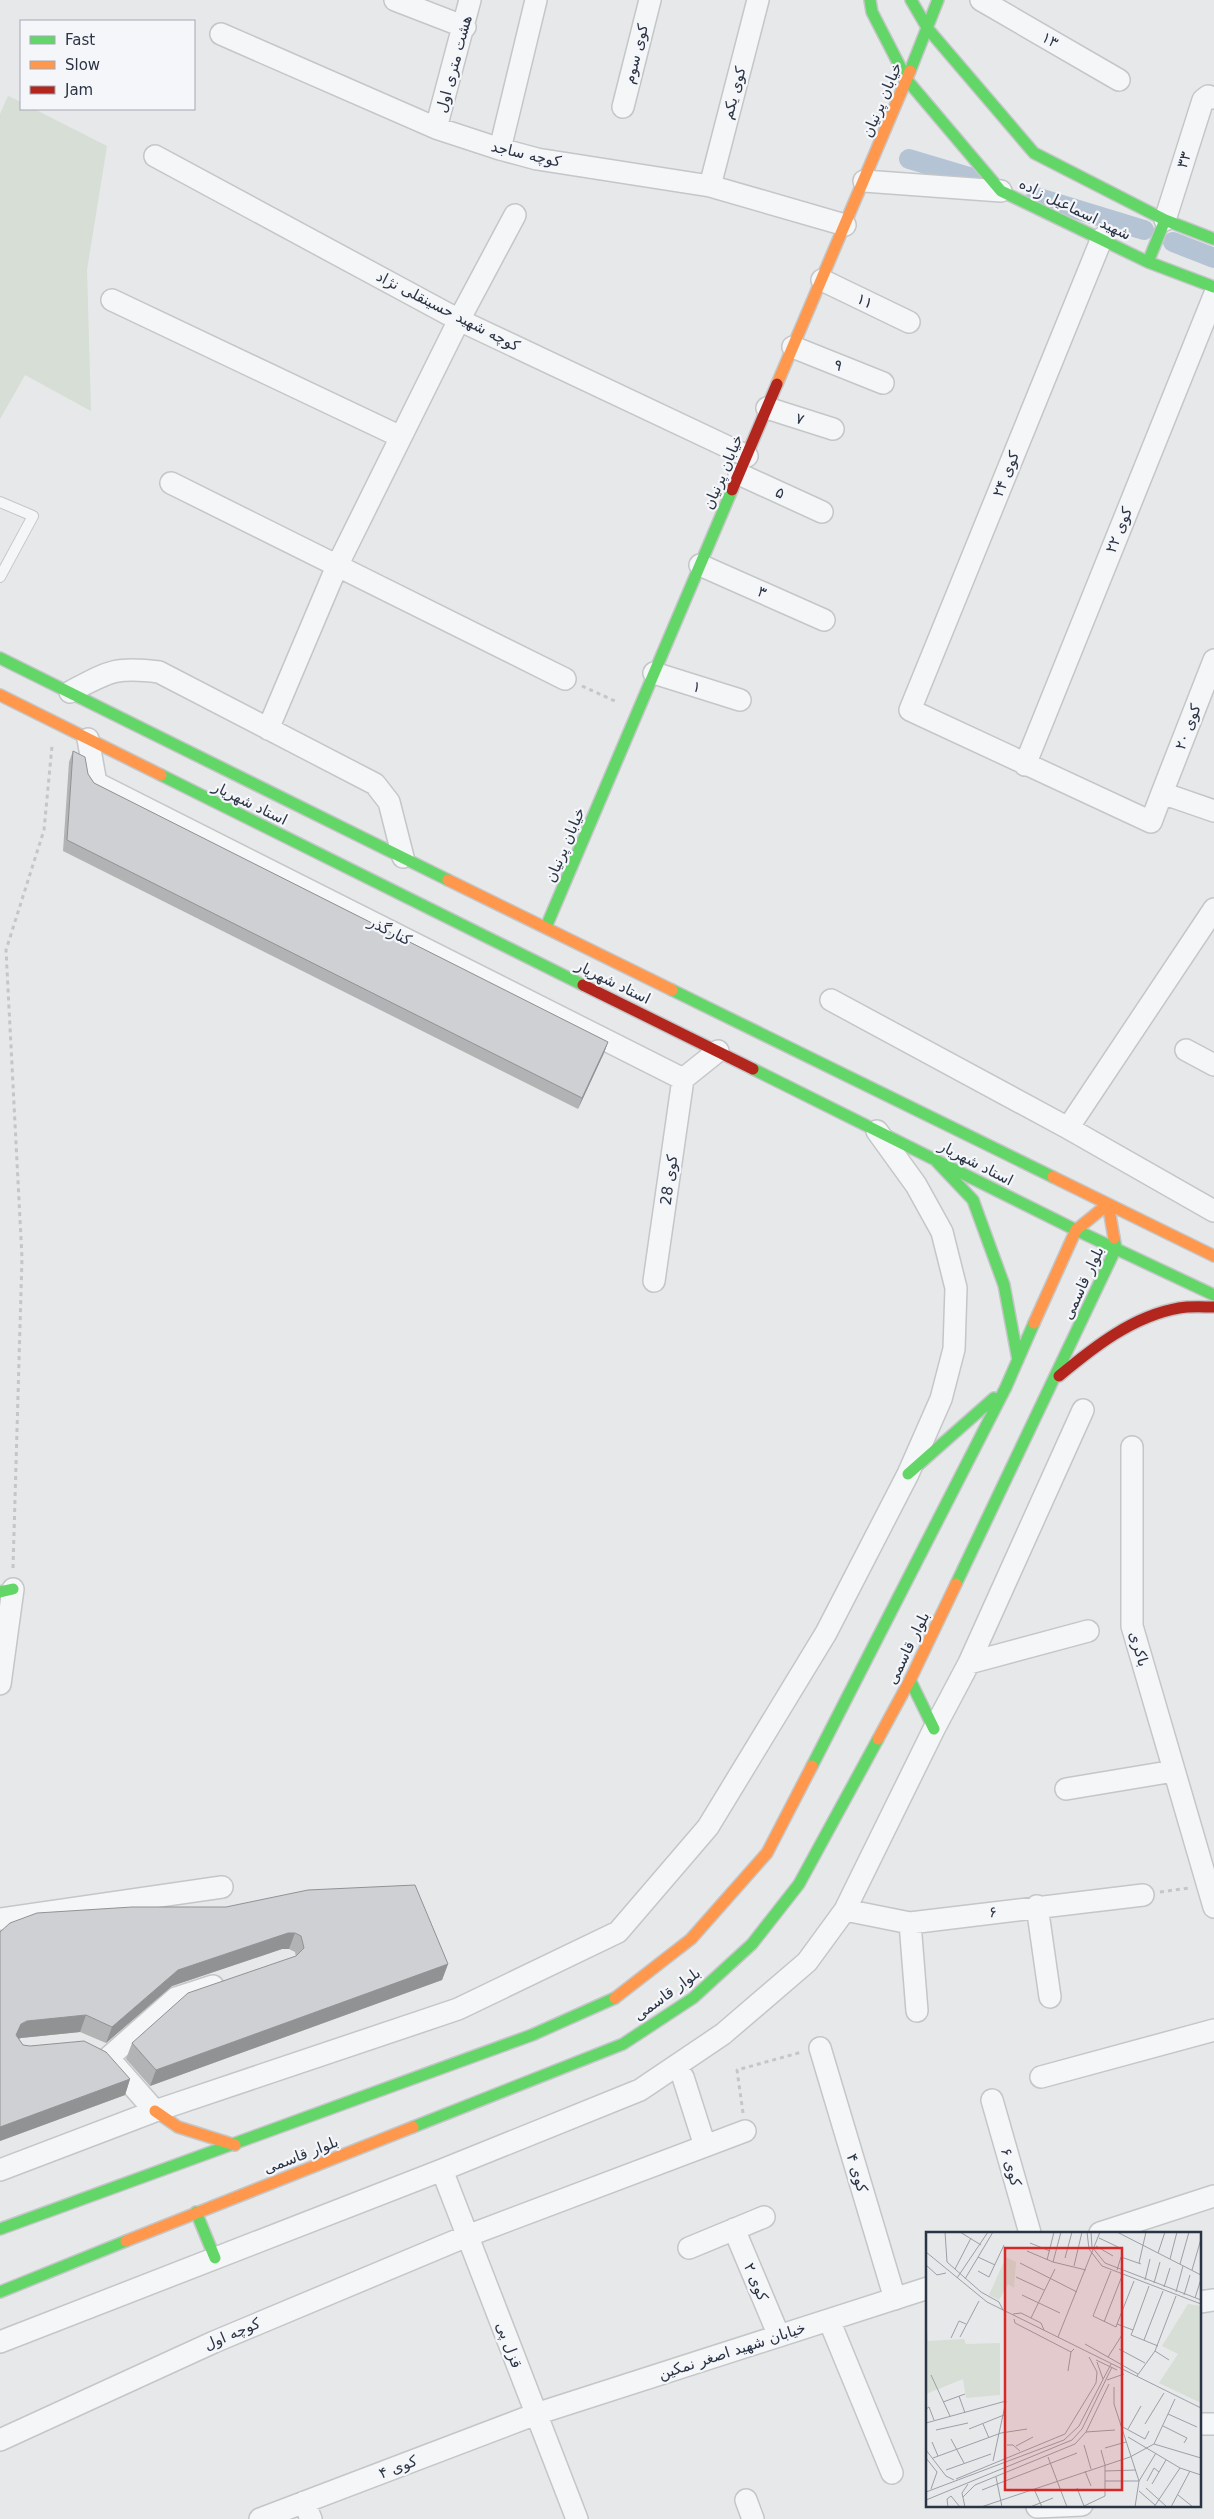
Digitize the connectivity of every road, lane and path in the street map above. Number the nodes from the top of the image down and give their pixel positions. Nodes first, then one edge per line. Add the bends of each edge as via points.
1 (395, 0) edge
2 (470, 0) edge
3 (536, 0) edge
4 (650, 0) edge
5 (758, 0) edge
6 (870, 0) edge
7 (912, 0) edge
8 (938, 0) edge
9 (981, 0) edge
10 (464, 28) junction
11 (928, 29) junction
12 (221, 34) dead end
13 (906, 80) junction
14 (1118, 80) dead end
15 (1209, 99) edge
16 (623, 107) dead end
17 (436, 128) junction
18 (500, 149) junction
19 (156, 156) dead end
20 (864, 181) junction
21 (710, 186) junction
22 (1001, 191) junction
23 (515, 215) dead end
24 (1165, 220) junction
25 (845, 225) junction
26 (1102, 238) junction
27 (1214, 239) edge
28 (1148, 262) junction
29 (822, 280) junction
30 (1214, 287) edge
31 (1214, 296) edge
32 (112, 300) dead end
33 (459, 320) junction
34 (908, 322) dead end
35 (793, 347) junction
36 (883, 383) dead end
37 (767, 408) junction
38 (833, 429) dead end
39 (401, 437) junction
40 (743, 465) junction
41 (171, 483) dead end
42 (0, 502) edge
43 (822, 512) dead end
44 (700, 565) junction
45 (337, 566) junction
46 (0, 577) edge
47 (824, 620) dead end
48 (0, 658) edge
49 (1214, 660) edge
50 (654, 673) junction
51 (565, 678) joint
52 (70, 692) junction
53 (0, 695) edge
54 (740, 700) dead end
55 (638, 711) junction
56 (54, 722) junction
57 (268, 729) junction
58 (88, 739) junction
59 (1025, 765) junction
60 (1162, 794) junction
61 (1214, 811) edge
62 (403, 857) junction
63 (1214, 909) edge
64 (546, 927) junction
65 (831, 1000) dead end
66 (1186, 1050) dead end
67 (718, 1051) junction
68 (1214, 1065) edge
69 (683, 1079) junction
70 (1068, 1128) junction
71 (875, 1129) junction
72 (932, 1157) junction
73 (1108, 1204) junction
74 (1214, 1211) edge
75 (1076, 1230) junction
76 (1116, 1248) junction
77 (1214, 1256) edge
78 (654, 1281) dead end
79 (1214, 1295) edge
80 (1214, 1307) edge
81 (1018, 1360) junction
82 (1054, 1380) junction
83 (1006, 1386) junction
84 (1083, 1410) dead end
85 (1132, 1447) dead end
86 (908, 1474) junction
87 (6, 1591) edge
88 (1088, 1631) dead end
89 (969, 1663) junction
90 (910, 1680) junction
91 (0, 1684) edge
92 (934, 1729) junction
93 (1174, 1771) junction
94 (1066, 1789) dead end
95 (1195, 1844) junction
96 (1214, 1854) edge
97 (1206, 1885) junction
98 (222, 1886) dead end
99 (1143, 1895) joint
100 (1037, 1906) junction
101 (1214, 1907) edge
102 (845, 1910) junction
103 (0, 1919) edge
104 (910, 1923) junction
105 (231, 1980) edge
106 (1050, 1997) dead end
107 (917, 2011) dead end
108 (1214, 2030) edge
109 (88, 2047) edge
110 (820, 2048) joint
111 (108, 2058) junction
112 (683, 2077) dead end
113 (1042, 2077) dead end
114 (992, 2100) dead end
115 (155, 2111) junction
116 (745, 2131) joint
117 (235, 2145) junction
118 (705, 2146) junction
119 (0, 2170) edge
120 (442, 2170) junction
121 (1214, 2196) edge
122 (196, 2212) junction
123 (764, 2217) dead end
124 (0, 2229) edge
125 (734, 2229) junction
126 (1030, 2232) edge
127 (1103, 2232) edge
128 (467, 2236) junction
129 (689, 2248) dead end
130 (215, 2258) junction
131 (926, 2289) edge
132 (0, 2292) edge
133 (895, 2299) junction
134 (829, 2320) junction
135 (779, 2336) junction
136 (0, 2342) edge
137 (536, 2414) junction
138 (0, 2440) edge
139 (892, 2472) dead end
140 (1073, 2506) edge
141 (1037, 2510) edge
142 (308, 2511) edge
143 (260, 2519) edge
144 (577, 2519) edge

1 - 10 street
2 - 10 street, هشت متری اول
3 - 18 street
4 - 16 street, کوی سوم
5 - 21 street, کوی یکم
6 - 13 main road, شهید اسماعیل زاده via 872,12
7 - 11 main road, شهید اسماعیل زاده
8 - 11 main road, خیابان پرنیان
9 - 14 street, ۱۳
10 - 17 street, هشت متری اول
11 - 13 main road, خیابان پرنیان
11 - 24 main road, شهید اسماعیل زاده via 1034,153
12 - 17 street, کوچه ساجد
13 - 20 main road, خیابان پرنیان
13 - 22 main road, شهید اسماعیل زاده
15 - 24 street, ۳۳
17 - 18 street, کوچه ساجد
18 - 21 street, کوچه ساجد via 537,159
19 - 33 street, کوچه شهید حسینقلی نژاد
20 - 22 street
20 - 25 main road, خیابان پرنیان
21 - 25 street, کوچه ساجد
22 - 26 main road, شهید اسماعیل زاده
23 - 33 street
24 - 27 main road, شهید اسماعیل زاده
24 - 28 main road
25 - 29 main road, خیابان پرنیان
26 - 28 main road, شهید اسماعیل زاده
26 - 59 street, کوی ۲۴ via 910,710
28 - 30 main road, شهید اسماعیل زاده
29 - 34 street, ۱۱
29 - 35 main road, خیابان پرنیان
31 - 59 street, کوی ۲۲
32 - 39 street
33 - 39 street
33 - 40 street, کوچه شهید حسینقلی نژاد
35 - 36 street, ۹
35 - 37 main road, خیابان پرنیان
37 - 38 street, ۷
37 - 40 main road, خیابان پرنیان
39 - 45 street
40 - 43 street, ۵
40 - 44 main road, خیابان پرنیان
41 - 45 street
42 - 46 lane via 33,516
44 - 47 street, ۳
44 - 50 main road, خیابان پرنیان
45 - 51 street
45 - 57 street
48 - 52 main road, استاد شهریار
49 - 60 street, کوی ۲۰
50 - 54 street, ۱
50 - 55 main road, خیابان پرنیان
51 - 55 path
52 - 57 street via 109,672 130,668 159,672
52 - 62 main road, استاد شهریار via 139,731
53 - 56 main road, استاد شهریار
55 - 64 main road, خیابان پرنیان
56 - 58 main road, استاد شهریار
56 - 87 path via 44,830 6,950 22,1258
57 - 62 street via 375,784 389,802
58 - 67 main road, استاد شهریار via 128,754
58 - 69 street, کنارگذر via 96,783
59 - 60 street, کوی ۲۰ via 1151,822
60 - 61 street
62 - 64 main road, استاد شهریار
63 - 70 street
64 - 73 main road, استاد شهریار
65 - 70 street
66 - 68 street
67 - 69 street
67 - 71 main road, استاد شهریار
69 - 78 street, کوی 28
70 - 74 street
71 - 72 main road, استاد شهریار
71 - 86 street via 916,1185 942,1232 956,1288 954,1349 941,1399
72 - 75 main road, استاد شهریار
72 - 81 main road via 973,1200 1004,1285
73 - 75 main road, بلوار قاسمی
73 - 76 main road, بلوار قاسمی
73 - 77 main road, استاد شهریار
75 - 76 main road, استاد شهریار
75 - 81 main road, بلوار قاسمی
76 - 79 main road, استاد شهریار
76 - 82 main road, بلوار قاسمی
80 - 82 main road via 1179,1308 1133,1324 1098,1344
81 - 83 main road, بلوار قاسمی
82 - 90 main road, بلوار قاسمی
83 - 86 main road
83 - 117 main road, بلوار قاسمی via 766,1853 691,1939 614,1999 532,2035
84 - 89 street
85 - 93 street, باکری via 1132,1626
86 - 115 street via 826,1632 708,1827 618,1932 458,2009
87 - 91 street
88 - 89 street
89 - 92 street
90 - 92 main road
90 - 122 main road, بلوار قاسمی via 799,1884 752,1944 693,1998 623,2044
92 - 102 street
93 - 94 street
93 - 95 street, باکری
95 - 96 street
95 - 97 street, باکری
97 - 99 path
97 - 101 street, باکری
98 - 103 street
99 - 100 street, ۶
100 - 104 street, ۶
100 - 106 street
102 - 104 street, ۶
102 - 120 street via 807,1962 723,2034 640,2090
104 - 107 street
105 - 111 street via 176,1998
108 - 113 street
109 - 111 street
110 - 116 path via 737,2070
110 - 133 street, کوی ۴
111 - 115 street
112 - 118 street
114 - 126 street, کوی ۶
115 - 117 main road via 178,2127
115 - 119 street
116 - 118 street, کوچه اول
117 - 124 main road, بلوار قاسمی
118 - 128 street, کوچه اول
120 - 128 street, قزل پی
120 - 130 street
121 - 127 street
122 - 130 main road
122 - 132 main road, بلوار قاسمی
123 - 125 street
125 - 129 street
125 - 135 street, کوی ۲
128 - 137 street, قزل پی
128 - 138 street, کوچه اول via 214,2342
130 - 136 street
131 - 133 street, خیابان شهید اصغر نمکین
133 - 134 street, خیابان شهید اصغر نمکین
134 - 135 street, خیابان شهید اصغر نمکین
134 - 139 street
135 - 137 street, خیابان شهید اصغر نمکین
137 - 142 street, کوی ۴
137 - 144 street, قزل پی
140 - 141 street
142 - 143 street, کوی ۴

